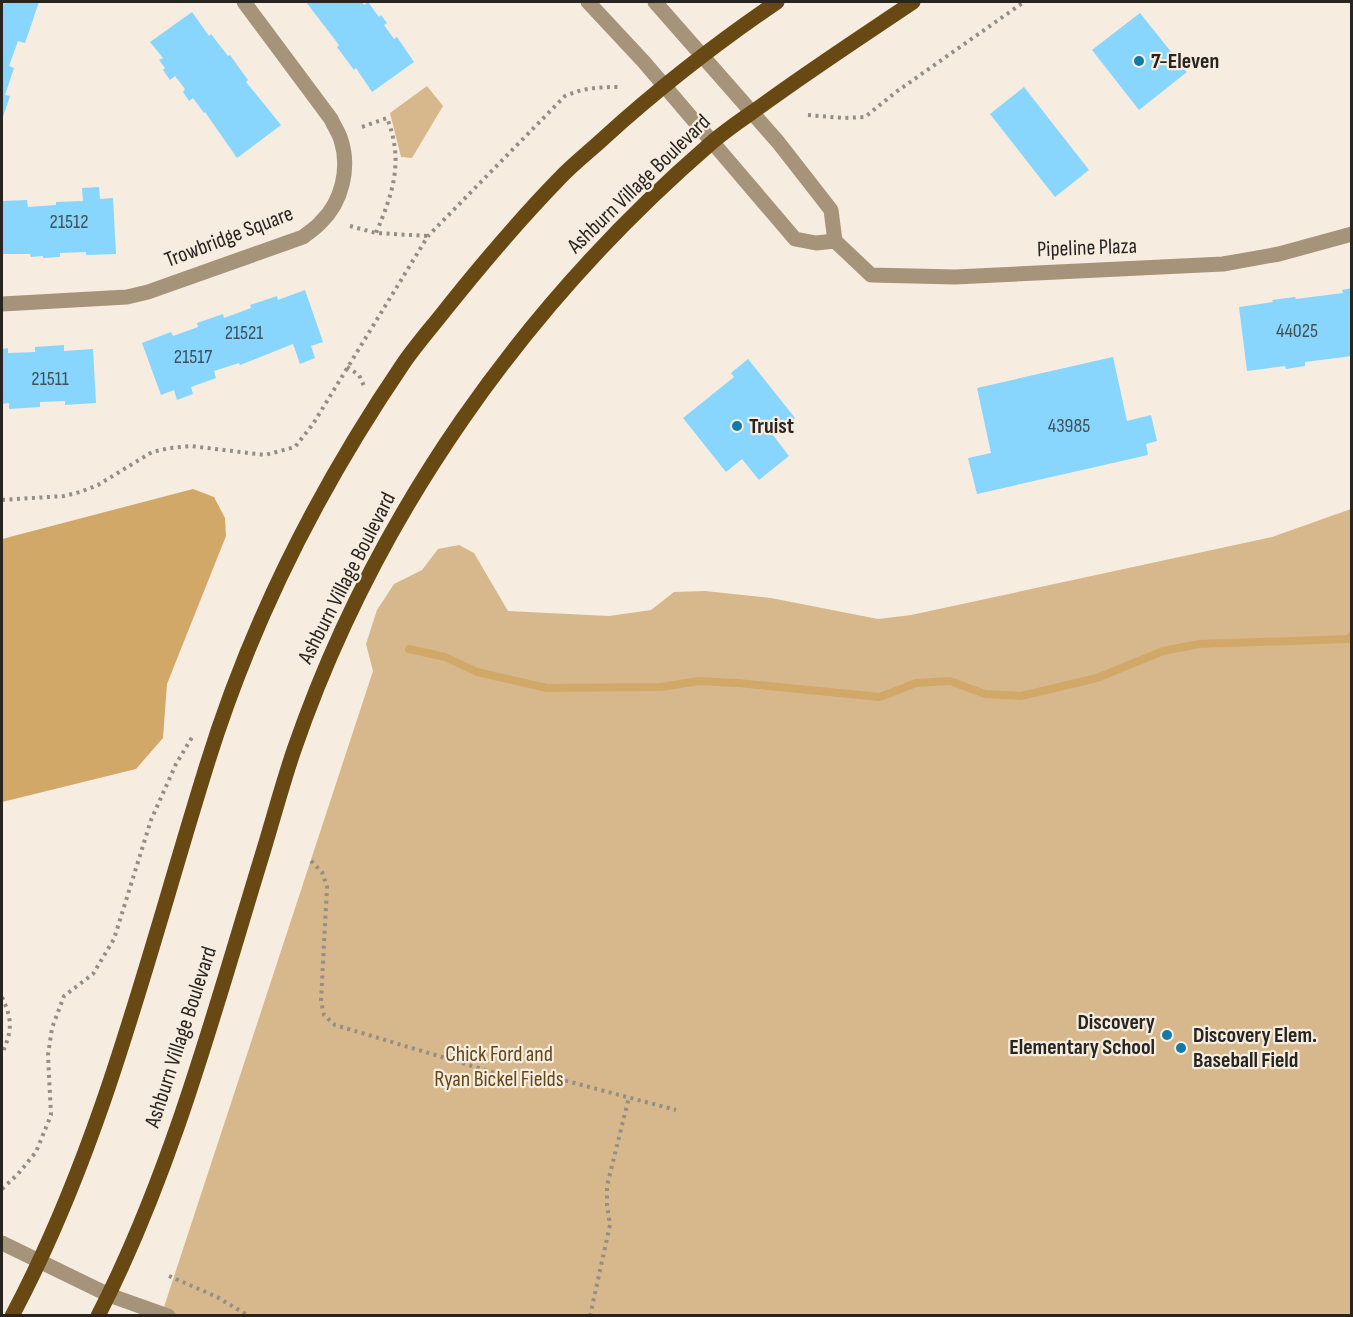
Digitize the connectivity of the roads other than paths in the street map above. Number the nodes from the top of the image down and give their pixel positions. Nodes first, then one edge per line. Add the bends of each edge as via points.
1 (244, 2) edge
2 (588, 2) edge
3 (655, 2) edge
4 (777, 2) edge
5 (913, 2) edge
6 (702, 56) junction
7 (665, 86) junction
8 (753, 112) junction
9 (712, 142) junction
10 (1352, 234) edge
11 (835, 241) junction
12 (2, 304) edge
13 (2, 1243) edge
14 (40, 1263) junction
15 (109, 1295) junction
16 (12, 1316) edge
17 (98, 1316) edge
18 (168, 1316) edge

1 - 12 street, Trowbridge Square via 331,119 341,140 345,162 343,185 334,206 303,237 138,295
2 - 7 street
3 - 6 street
4 - 6 main road
5 - 8 main road, Ashburn Village Boulevard
6 - 7 main road
6 - 8 street
7 - 9 street
7 - 14 main road via 561,177 469,281 405,362 344,457 293,551 245,658 213,746 98,1116
8 - 9 main road, Ashburn Village Boulevard
8 - 11 street via 831,210
9 - 11 street via 795,239
9 - 15 main road, Ashburn Village Boulevard via 590,260 520,339 465,413 380,551 317,687 293,752 166,1156
10 - 11 street, Pipeline Plaza via 1223,264 955,277 871,275
13 - 14 street
14 - 15 street
14 - 16 main road
15 - 17 main road, Ashburn Village Boulevard
15 - 18 street

